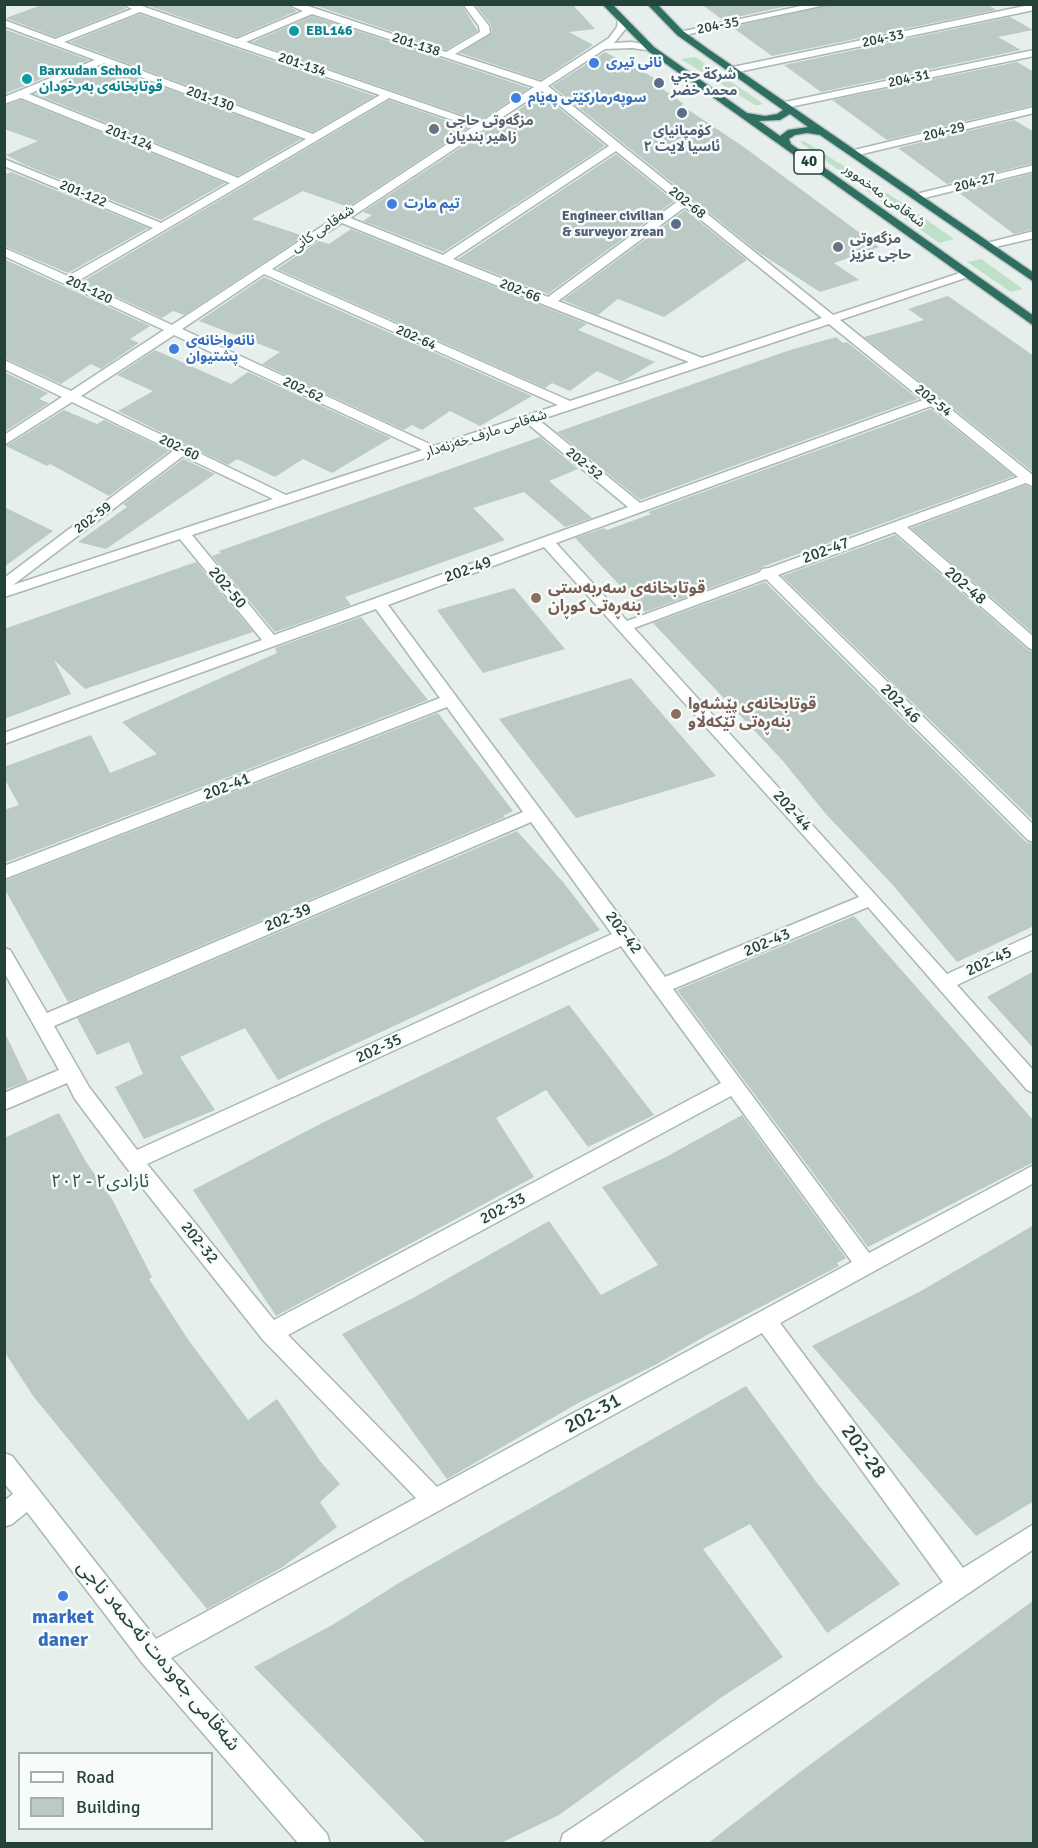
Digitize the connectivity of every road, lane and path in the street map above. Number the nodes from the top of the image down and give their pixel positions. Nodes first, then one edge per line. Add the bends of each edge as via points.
1 (126, 4) edge
2 (291, 4) edge
3 (451, 4) edge
4 (606, 4) edge
5 (651, 4) edge
6 (826, 4) edge
7 (1034, 7) edge
8 (470, 8) edge
9 (140, 9) junction
10 (311, 11) junction
11 (621, 20) junction
12 (4, 23) edge
13 (680, 33) junction
14 (55, 42) junction
15 (236, 43) junction
16 (601, 46) junction
17 (651, 49) junction
18 (1034, 53) edge
19 (447, 55) junction
20 (104, 60) junction
21 (733, 70) junction
22 (542, 86) junction
23 (20, 94) junction
24 (388, 95) junction
25 (4, 101) edge
26 (785, 105) junction
27 (1034, 110) edge
28 (742, 114) junction
29 (478, 126) junction
30 (831, 137) junction
31 (314, 138) junction
32 (786, 145) junction
33 (616, 146) junction
34 (854, 153) junction
35 (4, 162) edge
36 (1034, 168) edge
37 (238, 182) junction
38 (916, 197) junction
39 (685, 201) junction
40 (339, 218) junction
41 (161, 227) junction
42 (1034, 234) edge
43 (987, 246) junction
44 (4, 251) edge
45 (444, 260) junction
46 (262, 269) junction
47 (967, 274) junction
48 (1034, 279) edge
49 (69, 281) junction
50 (549, 302) junction
51 (832, 319) junction
52 (1034, 322) edge
53 (173, 328) junction
54 (701, 362) junction
55 (4, 364) edge
56 (71, 396) junction
57 (932, 400) junction
58 (570, 406) junction
59 (530, 419) junction
60 (4, 441) edge
61 (182, 450) junction
62 (434, 451) junction
63 (1031, 481) edge
64 (286, 500) junction
65 (638, 508) junction
66 (897, 526) junction
67 (183, 534) junction
68 (546, 541) junction
69 (768, 572) junction
70 (4, 585) edge
71 (4, 593) edge
72 (378, 602) junction
73 (626, 626) junction
74 (271, 641) junction
75 (1034, 645) edge
76 (449, 700) junction
77 (4, 739) edge
78 (534, 814) junction
79 (1034, 836) edge
80 (4, 873) edge
81 (871, 899) junction
82 (625, 936) junction
83 (1034, 941) edge
84 (4, 955) edge
85 (945, 983) junction
86 (662, 986) junction
87 (43, 1023) junction
88 (71, 1073) junction
89 (735, 1085) junction
90 (1034, 1085) edge
91 (4, 1102) edge
92 (133, 1161) junction
93 (1034, 1173) edge
94 (866, 1265) junction
95 (765, 1320) junction
96 (271, 1333) junction
97 (4, 1464) edge
98 (28, 1496) junction
99 (434, 1501) junction
100 (4, 1516) edge
101 (1033, 1536) edge
102 (960, 1584) junction
103 (152, 1655) junction
104 (317, 1844) edge
105 (573, 1844) edge

1 - 9 street, 201-134
2 - 10 street, 201-138
3 - 8 street
4 - 11 highway, شەقامی مەخموور / 40
5 - 13 highway, شەقامی مەخموور / 40
6 - 13 street, 204-35
7 - 21 street, 204-33
8 - 19 street via 484,26 484,33
9 - 14 street
9 - 15 street, 201-134
10 - 15 street
10 - 19 street, 201-138
11 - 16 street, شەقامی کانی via 619,34
11 - 17 highway, شەقامی مەخموور / 40
12 - 14 street, 201-130
13 - 21 highway, شەقامی مەخموور / 40
14 - 20 street, 201-130
15 - 24 street, 201-134
16 - 17 street
16 - 22 street, شەقامی کانی
17 - 28 highway, شەقامی مەخموور / 40
18 - 26 street, 204-31
19 - 22 street, 201-138
20 - 23 street
20 - 31 street, 201-130
21 - 26 highway, شەقامی مەخموور / 40
22 - 29 street, شەقامی کانی
22 - 33 street, 202-68
23 - 25 street
23 - 37 street, 201-124
24 - 29 street, 201-134
24 - 31 street
26 - 28 highway via 787,113 777,118
26 - 30 highway, شەقامی مەخموور / 40
27 - 34 street, 204-29
28 - 32 highway, شەقامی مەخموور / 40
29 - 40 street, شەقامی کانی
30 - 32 highway via 815,131 795,131 784,138
30 - 34 highway, شەقامی مەخموور / 40
31 - 37 street
32 - 47 highway, شەقامی مەخموور / 40
33 - 39 street, 202-68
33 - 45 street
34 - 38 highway, شەقامی مەخموور / 40
35 - 41 street, 201-122
36 - 38 street, 204-27
37 - 41 street
38 - 43 highway, شەقامی مەخموور / 40
39 - 50 street
39 - 51 street, 202-68
40 - 45 street, 202-66
40 - 46 street, شەقامی کانی
41 - 49 street
42 - 43 street
43 - 48 highway, شەقامی مەخموور / 40
44 - 49 street, 201-120
45 - 50 street, 202-66
46 - 53 street, شەقامی کانی
46 - 58 street, 202-64
47 - 51 street, شەقامی مارف خەزنەدار
47 - 52 highway, شەقامی مەخموور / 40
49 - 53 street, 201-120
50 - 54 street, 202-66
51 - 54 street, شەقامی مارف خەزنەدار
51 - 57 street, 202-54
53 - 56 street, شەقامی کانی
53 - 62 street, 202-62
54 - 58 street, شەقامی مارف خەزنەدار
55 - 56 street, 202-60
56 - 60 street, شەقامی کانی
56 - 61 street, 202-60
57 - 63 street, 202-54
57 - 65 street, 202-49
58 - 59 street, شەقامی مارف خەزنەدار
59 - 62 street, شەقامی مارف خەزنەدار
59 - 65 street, 202-52
61 - 64 street, 202-60
61 - 70 street, 202-59
62 - 64 street, شەقامی مارف خەزنەدار
63 - 66 street, 202-47
64 - 67 street, شەقامی مارف خەزنەدار
65 - 68 street, 202-49
66 - 69 street, 202-47
66 - 75 street, 202-48
67 - 71 street, شەقامی مارف خەزنەدار
67 - 74 street, 202-50
68 - 72 street, 202-49
68 - 73 street, 202-44
69 - 73 street, 202-47
69 - 79 street, 202-46
72 - 74 street, 202-49
72 - 76 street, 202-42
73 - 81 street, 202-44
74 - 77 street, 202-49
76 - 78 street, 202-42
76 - 80 street, 202-41
78 - 82 street, 202-42
78 - 87 street, 202-39
81 - 85 street, 202-44
81 - 86 street, 202-43
82 - 86 street, 202-42
82 - 92 street, 202-35
83 - 85 street, 202-45
84 - 87 street, 202-32
85 - 90 street, 202-44
86 - 89 street, 202-42
87 - 88 street, 202-32
88 - 91 street
88 - 92 street, 202-32
89 - 94 street, 202-42
89 - 96 street, 202-33
92 - 96 street, 202-32
93 - 94 street, 202-31
94 - 95 street, 202-31
95 - 99 street, 202-31
95 - 102 street, 202-28
96 - 99 street, 202-32
97 - 98 street, شەقامی جەودەت ئەحمەد ناجی
98 - 100 street
98 - 103 street, شەقامی جەودەت ئەحمەد ناجی
99 - 103 street, 202-31
101 - 102 street
102 - 105 street
103 - 104 street, شەقامی جەودەت ئەحمەد ناجی

